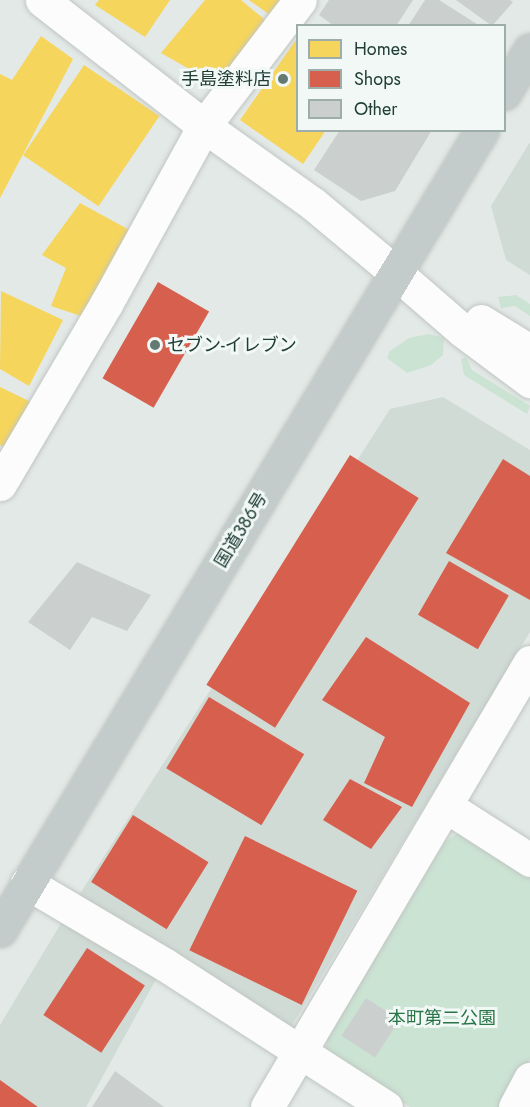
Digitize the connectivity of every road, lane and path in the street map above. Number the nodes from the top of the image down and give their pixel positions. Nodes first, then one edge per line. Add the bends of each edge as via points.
1 (42, 0) edge
2 (300, 0) edge
3 (530, 50) edge
4 (506, 90) edge
5 (204, 126) junction
6 (481, 132) edge
7 (396, 273) junction
8 (530, 351) edge
9 (530, 381) edge
10 (0, 484) edge
11 (530, 662) edge
12 (446, 806) junction
13 (530, 860) edge
14 (27, 883) junction
15 (0, 930) edge
16 (301, 1050) junction
17 (530, 1079) edge
18 (267, 1107) edge
19 (386, 1107) edge
20 (515, 1107) edge

1 - 5 street
2 - 5 street
3 - 4 highway
5 - 7 street via 312,203
5 - 10 street
6 - 7 highway, 国道386号
7 - 8 street
7 - 9 street via 463,331
7 - 14 highway, 国道386号
11 - 12 street
12 - 13 street
12 - 16 street
14 - 15 highway, 国道386号
14 - 16 street
16 - 18 street
16 - 19 street
17 - 20 street

